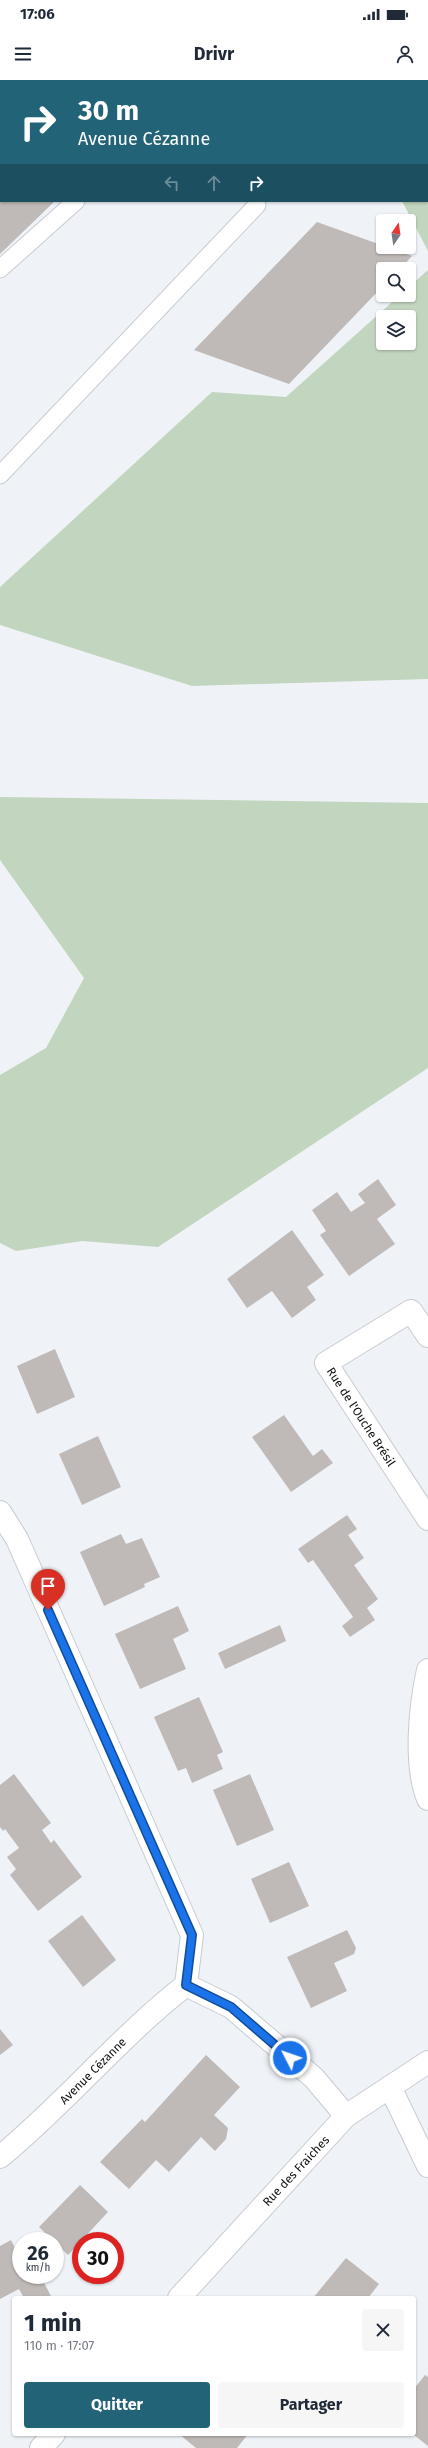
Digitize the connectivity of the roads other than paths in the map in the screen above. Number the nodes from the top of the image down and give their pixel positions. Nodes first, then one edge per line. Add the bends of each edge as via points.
1 (75, 202) edge
2 (257, 205) dead end
3 (0, 269) edge
4 (0, 475) edge
5 (428, 1336) edge
6 (0, 1512) edge
7 (428, 1519) edge
8 (428, 1670) edge
9 (428, 1799) edge
10 (186, 1985) junction
11 (428, 2062) edge
12 (390, 2087) junction
13 (346, 2116) junction
14 (0, 2157) edge
15 (428, 2166) edge
16 (181, 2296) edge
17 (52, 2436) edge
18 (41, 2448) edge

1 - 3 lane
2 - 4 lane
5 - 7 street, Rue de l'Ouche Brésil via 411,1311 326,1363
6 - 10 street via 17,1539 192,1935
8 - 9 street via 421,1705 422,1784
10 - 13 street via 231,2007 314,2078
10 - 14 street, Avenue Cézanne via 152,2012 38,2126
11 - 12 street, Rue des Fraiches
12 - 13 street, Rue des Fraiches
12 - 15 street
13 - 16 street, Rue des Fraiches
17 - 18 street

